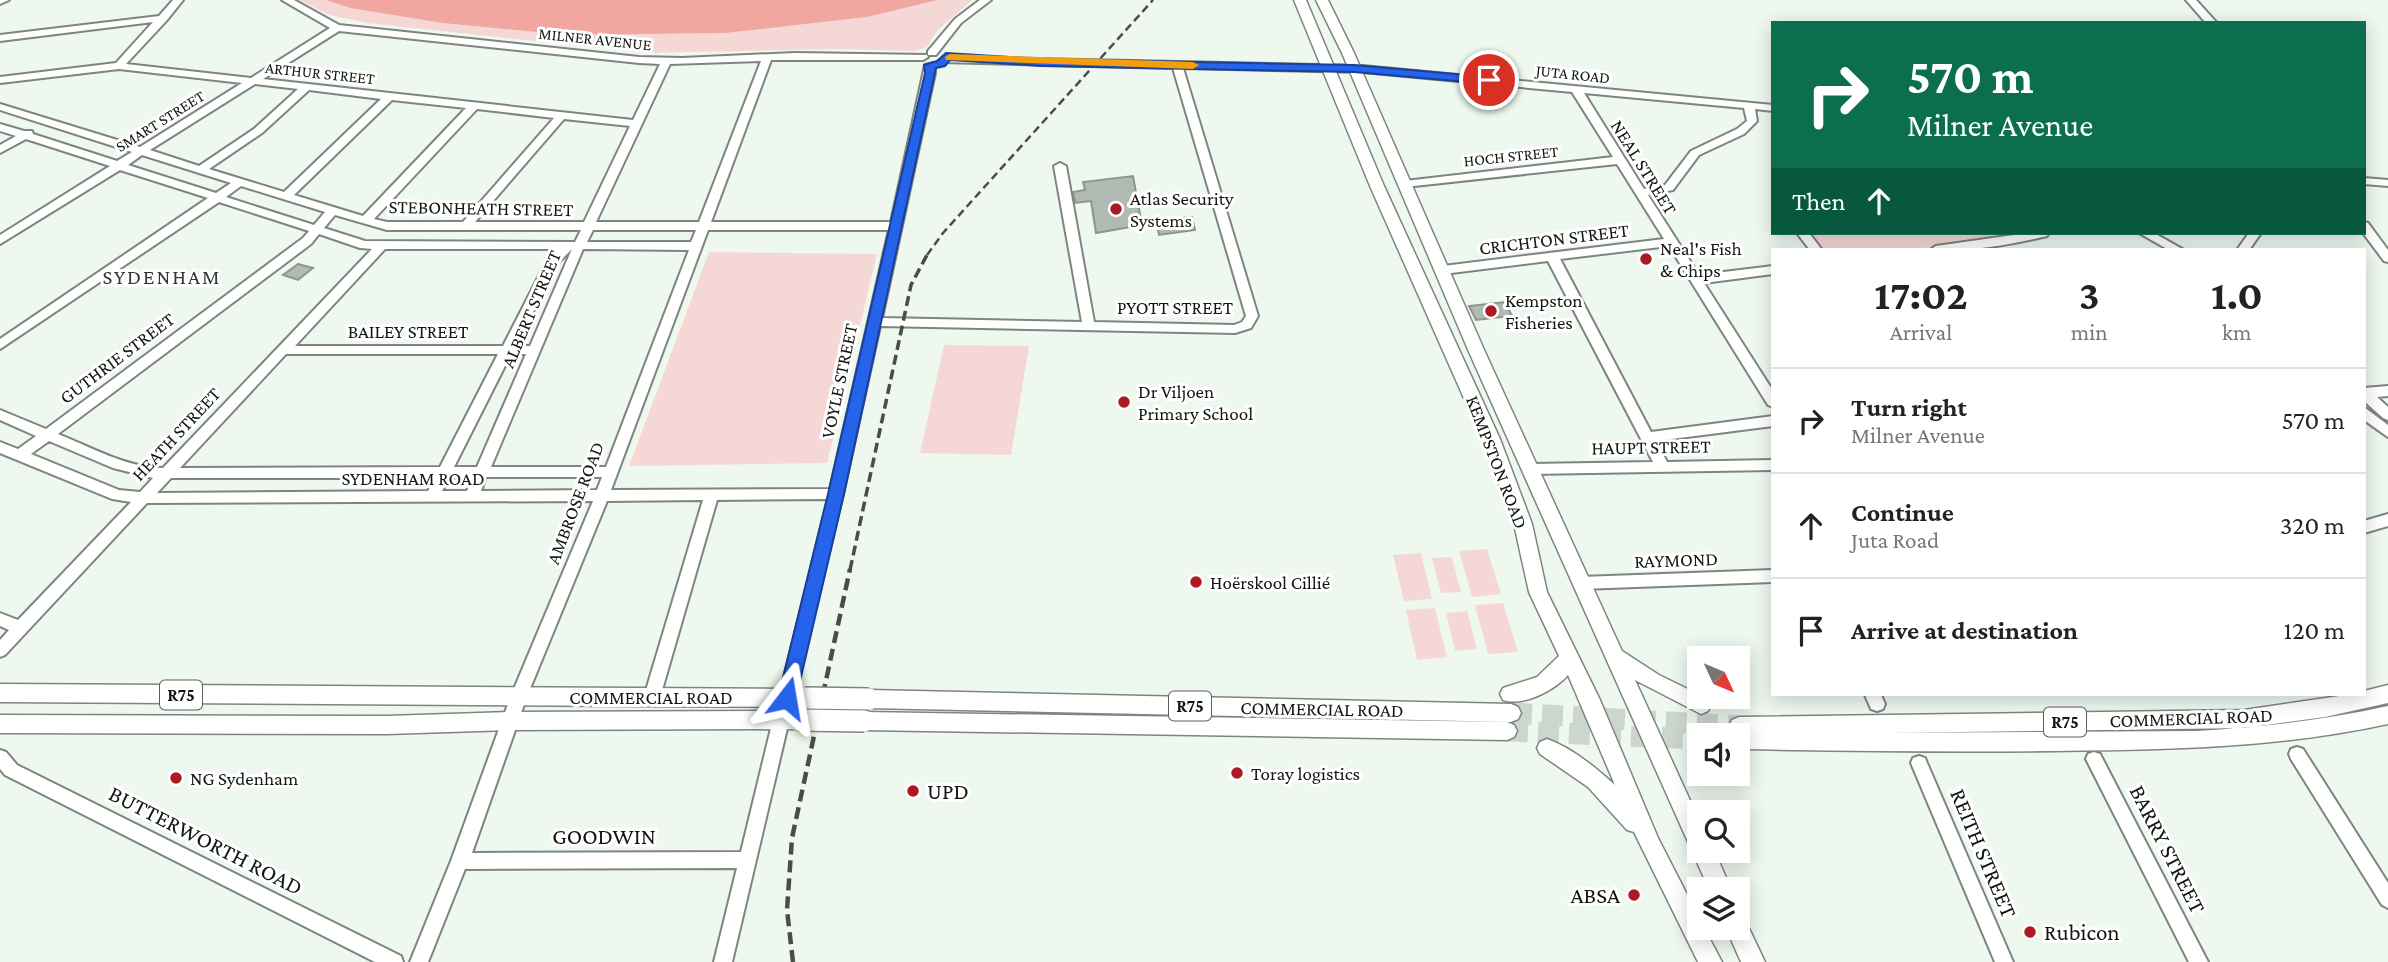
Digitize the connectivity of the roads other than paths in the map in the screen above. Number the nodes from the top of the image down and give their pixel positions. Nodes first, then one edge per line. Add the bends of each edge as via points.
1 (178, 0) edge
2 (287, 0) edge
3 (986, 0) edge
4 (1300, 0) edge
5 (1322, 0) edge
6 (2191, 0) edge
7 (164, 18) junction
8 (2210, 21) edge
9 (337, 28) junction
10 (0, 38) edge
11 (767, 57) junction
12 (935, 59) junction
13 (666, 62) junction
14 (1177, 65) junction
15 (119, 66) junction
16 (1329, 68) junction
17 (1354, 69) junction
18 (0, 79) edge
19 (254, 81) junction
20 (307, 87) junction
21 (1577, 91) junction
22 (390, 96) junction
23 (474, 106) junction
24 (0, 107) edge
25 (1749, 107) junction
26 (1771, 108) edge
27 (561, 116) junction
28 (47, 122) junction
29 (636, 124) junction
30 (0, 127) edge
31 (25, 135) junction
32 (0, 150) edge
33 (143, 151) junction
34 (1620, 160) junction
35 (117, 166) junction
36 (1060, 166) dead end
37 (201, 169) junction
38 (2366, 181) edge
39 (240, 182) junction
40 (2388, 183) edge
41 (1405, 184) junction
42 (1641, 193) junction
43 (287, 196) junction
44 (217, 198) junction
45 (332, 211) junction
46 (365, 221) junction
47 (435, 226) junction
48 (702, 226) junction
49 (894, 226) junction
50 (465, 227) junction
51 (583, 227) junction
52 (2366, 229) edge
53 (316, 231) junction
54 (2002, 235) edge
55 (2034, 235) edge
56 (2149, 235) edge
57 (0, 240) edge
58 (2009, 241) junction
59 (1670, 242) junction
60 (381, 246) junction
61 (422, 246) junction
62 (573, 246) junction
63 (695, 246) junction
64 (1952, 248) edge
65 (2174, 248) edge
66 (1553, 258) junction
67 (2388, 258) edge
68 (1443, 270) junction
69 (1771, 270) edge
70 (1695, 279) junction
71 (873, 322) junction
72 (1089, 327) junction
73 (0, 345) edge
74 (281, 350) junction
75 (508, 350) junction
76 (536, 350) junction
77 (2388, 391) edge
78 (2366, 393) edge
79 (2366, 394) edge
80 (1771, 399) edge
81 (2366, 414) edge
82 (0, 415) edge
83 (2388, 415) edge
84 (1771, 421) edge
85 (2388, 432) edge
86 (47, 435) junction
87 (1649, 436) junction
88 (0, 447) edge
89 (20, 455) junction
90 (1771, 465) edge
91 (1662, 466) junction
92 (1530, 469) junction
93 (446, 472) junction
94 (481, 472) junction
95 (609, 472) junction
96 (165, 474) junction
97 (712, 494) junction
98 (836, 494) junction
99 (601, 496) junction
100 (432, 497) junction
101 (471, 497) junction
102 (143, 498) junction
103 (2388, 520) edge
104 (2366, 526) edge
105 (1771, 576) edge
106 (1581, 583) junction
107 (0, 619) edge
108 (20, 628) junction
109 (0, 650) edge
110 (1616, 656) junction
111 (1569, 657) junction
112 (0, 693) edge
113 (2388, 694) edge
114 (519, 696) junction
115 (652, 697) junction
116 (796, 698) junction
117 (1687, 698) edge
118 (1509, 713) junction
119 (2388, 715) edge
120 (789, 720) junction
121 (510, 721) junction
122 (0, 724) edge
123 (1547, 748) dead end
124 (2297, 754) dead end
125 (0, 757) edge
126 (2094, 759) dead end
127 (1919, 763) dead end
128 (1687, 816) edge
129 (1650, 843) junction
130 (749, 860) junction
131 (460, 861) junction
132 (2388, 899) edge
133 (1743, 940) edge
134 (394, 962) edge
135 (419, 962) edge
136 (723, 962) edge
137 (1710, 962) edge
138 (1753, 962) edge
139 (2004, 962) edge
140 (2199, 962) edge

1 - 7 street
2 - 9 street, MILNER AVENUE
3 - 12 street via 958,21
4 - 16 main road, KEMPSTON ROAD
5 - 17 main road, KEMPSTON ROAD
6 - 8 street
7 - 10 street
7 - 15 street
9 - 13 street, MILNER AVENUE
9 - 19 street, SMART STREET
11 - 12 street, MILNER AVENUE
11 - 13 street, MILNER AVENUE
11 - 48 street, AMBROSE ROAD
12 - 14 street, MILNER AVENUE
12 - 49 street, VOYLE STREET
13 - 29 street, ALBERT STREET
14 - 16 street, MILNER AVENUE
14 - 72 street, PYOTT STREET via 1251,316 1247,325 1235,329
15 - 18 street, ARTHUR STREET
15 - 19 street, ARTHUR STREET
16 - 17 street, JUTA ROAD
16 - 111 main road, KEMPSTON ROAD via 1491,439 1523,524 1538,592
17 - 21 street, JUTA ROAD
17 - 41 main road, KEMPSTON ROAD
19 - 20 street, ARTHUR STREET
19 - 33 street, SMART STREET
20 - 22 street, ARTHUR STREET
20 - 37 street via 258,131
21 - 25 street, JUTA ROAD
21 - 34 street, NEAL STREET
22 - 23 street, ARTHUR STREET
22 - 43 street
23 - 27 street, ARTHUR STREET
23 - 46 street
24 - 28 street, STEBONHEATH STREET
25 - 26 street, JUTA ROAD
25 - 42 street via 1752,121 1746,129 1696,153 1669,188
27 - 29 street, ARTHUR STREET
27 - 50 street
28 - 31 street
28 - 33 street, STEBONHEATH STREET
29 - 51 street, ALBERT STREET
30 - 31 street, STEBONHEATH STREET
31 - 32 street
31 - 35 street, STEBONHEATH STREET
33 - 35 street, SMART STREET
33 - 37 street, STEBONHEATH STREET
34 - 41 street, HOCH STREET
34 - 42 street, NEAL STREET
35 - 44 street, STEBONHEATH STREET
35 - 57 street, SMART STREET
36 - 72 street
37 - 39 street, STEBONHEATH STREET
38 - 40 street
39 - 43 street, STEBONHEATH STREET
39 - 44 street
41 - 68 main road, KEMPSTON ROAD
42 - 59 street, NEAL STREET
43 - 45 street, STEBONHEATH STREET
44 - 53 street, STEBONHEATH STREET
44 - 73 street
45 - 46 street, STEBONHEATH STREET
45 - 53 street, GUTHRIE STREET
46 - 47 street, STEBONHEATH STREET via 395,227
47 - 50 street, STEBONHEATH STREET
47 - 61 street
48 - 49 street, STEBONHEATH STREET
48 - 51 street, STEBONHEATH STREET
48 - 63 street, AMBROSE ROAD
49 - 71 street, VOYLE STREET
50 - 51 street, STEBONHEATH STREET
51 - 62 street, ALBERT STREET
52 - 67 street
53 - 60 street, STEBONHEATH STREET
53 - 86 street, GUTHRIE STREET
54 - 58 street
55 - 58 street
56 - 65 street
58 - 64 street
59 - 66 street, CRICHTON STREET
59 - 70 street, NEAL STREET
60 - 61 street, STEBONHEATH STREET
60 - 74 street, HEATH STREET
61 - 62 street, STEBONHEATH STREET
62 - 63 street, STEBONHEATH STREET
62 - 75 street, ALBERT STREET via 552,262
62 - 76 street, ALBERT STREET
63 - 95 street, AMBROSE ROAD
66 - 68 street, CRICHTON STREET
66 - 87 street
68 - 92 main road, KEMPSTON ROAD
69 - 70 street
70 - 80 street, NEAL STREET
71 - 72 street, PYOTT STREET
71 - 98 street, VOYLE STREET
74 - 75 street, BAILEY STREET
74 - 96 street, HEATH STREET
75 - 76 street, BAILEY STREET
75 - 93 street, ALBERT STREET
76 - 94 street, ALBERT STREET
77 - 78 street
79 - 83 street
81 - 85 street
82 - 86 street, SYDENHAM ROAD
84 - 87 street
86 - 89 street, GUTHRIE STREET
86 - 96 street, SYDENHAM ROAD via 135,470
87 - 91 street
88 - 89 street, SYDENHAM ROAD
89 - 102 street, SYDENHAM ROAD via 117,495
90 - 91 street, HAUPT STREET
91 - 92 street, HAUPT STREET
92 - 106 main road, KEMPSTON ROAD
93 - 94 street, SYDENHAM ROAD
93 - 96 street, SYDENHAM ROAD
93 - 100 street, ALBERT STREET
94 - 95 street, SYDENHAM ROAD
94 - 101 street, ALBERT STREET
95 - 99 street, AMBROSE ROAD
96 - 102 street, HEATH STREET
97 - 98 street, SYDENHAM ROAD
97 - 99 street, SYDENHAM ROAD
97 - 115 street
98 - 116 street, VOYLE STREET
99 - 101 street, SYDENHAM ROAD
99 - 114 street, AMBROSE ROAD
100 - 101 street, SYDENHAM ROAD
100 - 102 street, SYDENHAM ROAD
102 - 108 street, HEATH STREET
103 - 104 street
105 - 106 street, RAYMOND
106 - 110 main road, KEMPSTON ROAD
107 - 108 street
108 - 109 street, HEATH STREET
110 - 117 main road
110 - 128 main road, KEMPSTON ROAD
111 - 118 main road via 1550,681 1531,690
111 - 129 main road, KEMPSTON ROAD
112 - 114 main road, COMMERCIAL ROAD / R75
113 - 119 main road, COMMERCIAL ROAD / R75 via 2244,719 1741,733 1973,743 2234,739 2349,725
114 - 115 main road, COMMERCIAL ROAD / R75
114 - 121 street, AMBROSE ROAD
115 - 116 main road, COMMERCIAL ROAD / R75
116 - 118 main road, COMMERCIAL ROAD / R75, bridge
118 - 120 main road, COMMERCIAL ROAD / R75, bridge
120 - 121 main road, COMMERCIAL ROAD / R75
120 - 130 street
121 - 122 main road, COMMERCIAL ROAD / R75
121 - 131 street, AMBROSE ROAD
123 - 129 main road via 1607,789
124 - 132 street
125 - 134 street, BUTTERWORTH ROAD via 11,770
126 - 140 street, BARRY STREET
127 - 139 street, REITH STREET
129 - 137 main road, KEMPSTON ROAD
130 - 131 street, GOODWIN
130 - 136 street
131 - 135 street, AMBROSE ROAD
133 - 138 main road

